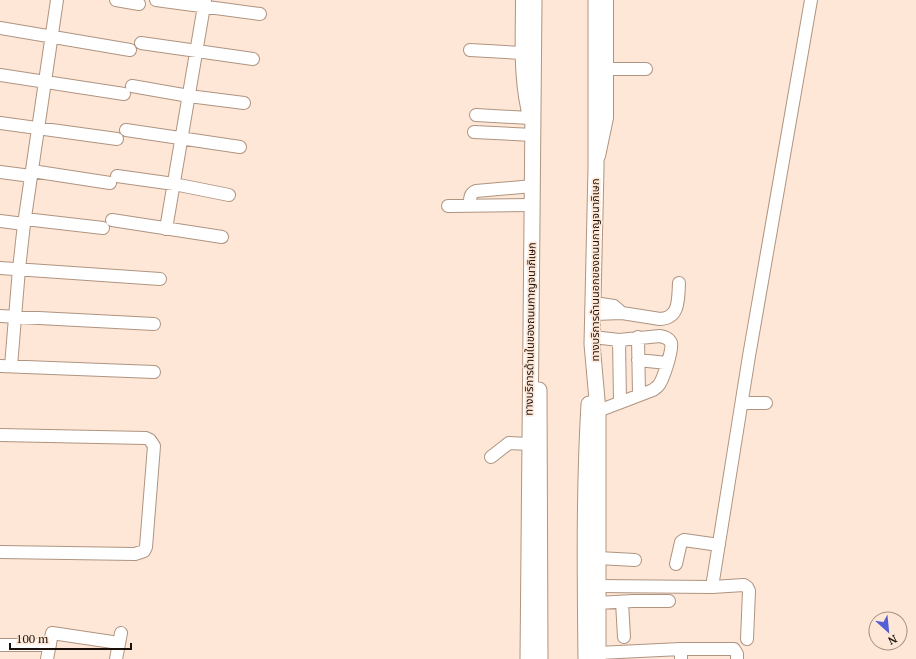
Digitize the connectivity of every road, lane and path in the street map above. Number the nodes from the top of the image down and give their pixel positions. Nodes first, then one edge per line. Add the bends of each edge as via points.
1 (57, 0) edge
2 (116, 0) edge
3 (156, 0) edge
4 (522, 0) edge
5 (534, 0) edge
6 (596, 0) edge
7 (607, 0) edge
8 (811, 0) edge
9 (204, 3) edge
10 (139, 4) dead end
11 (260, 14) dead end
12 (0, 28) edge
13 (52, 37) junction
14 (141, 43) dead end
15 (130, 50) dead end
16 (197, 50) junction
17 (470, 50) dead end
18 (522, 53) junction
19 (252, 59) dead end
20 (608, 69) junction
21 (646, 69) dead end
22 (0, 75) edge
23 (45, 82) junction
24 (189, 96) junction
25 (244, 104) dead end
26 (476, 115) dead end
27 (0, 123) edge
28 (38, 128) junction
29 (532, 128) junction
30 (126, 130) dead end
31 (474, 132) dead end
32 (117, 139) dead end
33 (182, 139) junction
34 (240, 147) dead end
35 (596, 168) junction
36 (0, 172) edge
37 (32, 174) junction
38 (174, 184) junction
39 (532, 186) junction
40 (229, 195) dead end
41 (532, 205) junction
42 (448, 206) dead end
43 (470, 206) junction
44 (112, 220) dead end
45 (0, 221) edge
46 (25, 221) junction
47 (103, 228) dead end
48 (166, 229) junction
49 (222, 237) dead end
50 (0, 268) edge
51 (19, 269) junction
52 (160, 279) dead end
53 (679, 283) dead end
54 (594, 308) junction
55 (0, 316) edge
56 (15, 317) junction
57 (154, 324) dead end
58 (531, 329) junction
59 (638, 337) junction
60 (620, 340) junction
61 (593, 341) junction
62 (638, 360) junction
63 (667, 363) junction
64 (5, 366) edge
65 (154, 372) dead end
66 (639, 395) junction
67 (620, 402) junction
68 (742, 403) junction
69 (766, 404) dead end
70 (598, 411) junction
71 (0, 436) edge
72 (529, 444) junction
73 (491, 457) dead end
74 (719, 545) junction
75 (0, 552) edge
76 (598, 558) junction
77 (635, 560) dead end
78 (676, 564) dead end
79 (597, 586) junction
80 (712, 587) junction
81 (668, 601) dead end
82 (622, 602) junction
83 (597, 603) junction
84 (624, 638) dead end
85 (747, 639) dead end
86 (0, 645) edge
87 (50, 645) junction
88 (681, 654) edge
89 (620, 656) edge
90 (594, 657) edge
91 (47, 659) edge
92 (116, 659) edge
93 (528, 659) edge
94 (540, 659) edge
95 (737, 659) edge

1 - 13 street
2 - 10 street
3 - 9 street
4 - 18 street
5 - 29 main road, ทางบริการด้านในของถนนกาญจนาภิเษก
6 - 35 main road, ทางบริการด้านนอกของถนนกาญจนาภิเษก
7 - 20 street
8 - 68 street
9 - 11 street
9 - 16 street
12 - 13 street
13 - 15 street
13 - 23 street
14 - 16 street
16 - 19 street
16 - 24 street
17 - 18 street
18 - 29 street via 523,91
20 - 21 street
20 - 35 street via 607,118
22 - 23 street
23 - 24 street
23 - 28 street
24 - 25 street
24 - 33 street
26 - 29 street
27 - 28 street
28 - 32 street
28 - 37 street
29 - 31 street
29 - 39 main road, ทางบริการด้านในของถนนกาญจนาภิเษก
30 - 33 street
33 - 34 street
33 - 38 street
35 - 54 main road, ทางบริการด้านนอกของถนนกาญจนาภิเษก
36 - 37 street
37 - 38 street
37 - 46 street
38 - 40 street
38 - 48 street
39 - 41 main road, ทางบริการด้านในของถนนกาญจนาภิเษก
39 - 43 street via 476,191 470,196
41 - 43 street
41 - 58 main road, ทางบริการด้านในของถนนกาญจนาภิเษก
42 - 43 street
44 - 48 street
45 - 46 street
46 - 47 street
46 - 51 street
48 - 49 street
50 - 51 street
51 - 52 street
51 - 56 street
53 - 54 street via 675,312 666,318 622,313 614,306
54 - 61 main road, ทางบริการด้านนอกของถนนกาญจนาภิเษก
55 - 56 street
56 - 57 street
56 - 64 street
58 - 72 main road, ทางบริการด้านในของถนนกาญจนาภิเษก
58 - 94 main road via 540,406
59 - 60 street
59 - 62 street
59 - 63 street via 660,336 669,340 671,347
60 - 61 street
60 - 67 street
61 - 70 main road, ทางบริการด้านนอกของถนนกาญจนาภิเษก
61 - 90 main road via 586,474 585,576
62 - 63 street
62 - 66 street
63 - 66 street via 658,386
64 - 65 street
66 - 67 street
67 - 70 street
68 - 69 street
68 - 74 street
70 - 76 main road, ทางบริการด้านนอกของถนนกาญจนาภิเษก
71 - 75 street via 146,438 154,446 144,551 136,554
72 - 73 street via 510,443
72 - 93 main road, ทางบริการด้านในของถนนกาญจนาภิเษก
74 - 78 street via 684,540 681,542
74 - 80 street
76 - 77 street
76 - 79 main road, ทางบริการด้านนอกของถนนกาญจนาภิเษก
79 - 80 street
79 - 83 main road, ทางบริการด้านนอกของถนนกาญจนาภิเษก
80 - 85 street via 747,587
81 - 82 street
82 - 83 street
82 - 84 street
83 - 90 main road, ทางบริการด้านนอกของถนนกาญจนาภิเษก
86 - 87 street
87 - 91 street
87 - 92 street via 52,633 120,638
88 - 89 street via 635,650
88 - 95 street via 734,649
89 - 90 street

